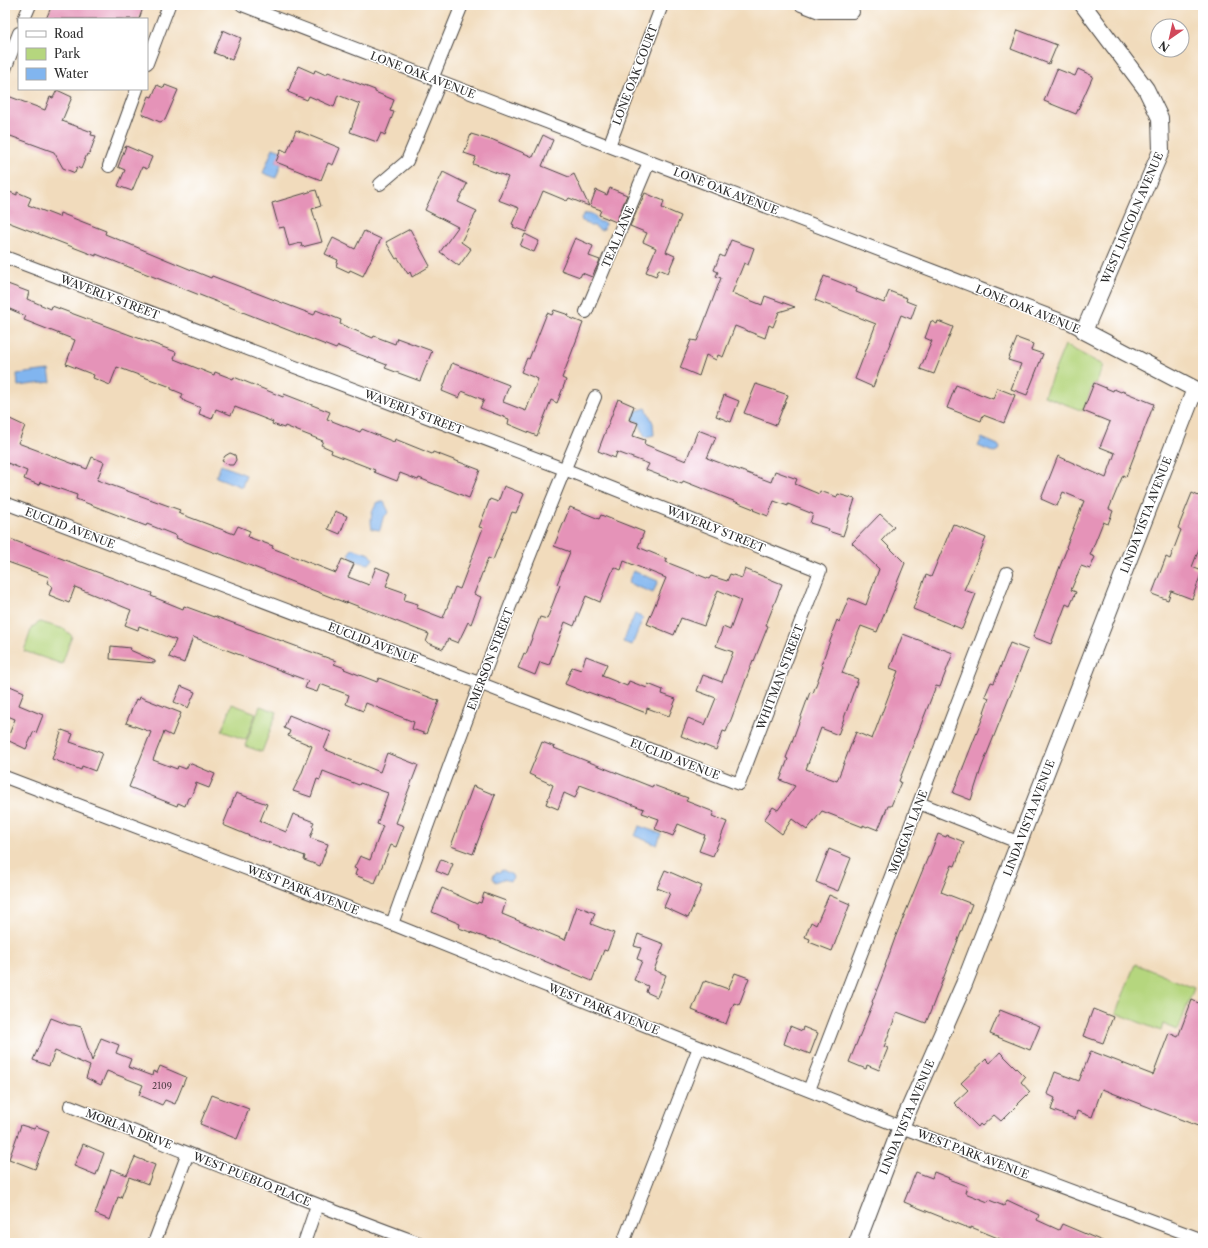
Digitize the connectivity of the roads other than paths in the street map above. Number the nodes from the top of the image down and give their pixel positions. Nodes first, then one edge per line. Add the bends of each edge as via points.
1 (30, 5) edge
2 (169, 5) edge
3 (242, 5) edge
4 (462, 5) edge
5 (662, 5) edge
6 (801, 5) edge
7 (1083, 5) edge
8 (854, 12) dead end
9 (24, 18) edge
10 (18, 36) edge
11 (148, 60) edge
12 (5, 69) edge
13 (436, 81) junction
14 (137, 90) edge
15 (609, 146) junction
16 (650, 162) junction
17 (108, 166) dead end
18 (380, 184) dead end
19 (5, 257) edge
20 (586, 312) dead end
21 (1084, 331) junction
22 (1199, 392) edge
23 (595, 397) dead end
24 (564, 469) junction
25 (5, 503) edge
26 (820, 570) joint
27 (1007, 573) dead end
28 (480, 683) junction
29 (5, 778) edge
30 (739, 784) joint
31 (919, 803) junction
32 (1020, 843) junction
33 (392, 924) junction
34 (699, 1047) junction
35 (809, 1090) junction
36 (70, 1106) dead end
37 (901, 1127) junction
38 (188, 1153) junction
39 (317, 1205) junction
40 (1203, 1240) edge
41 (154, 1243) edge
42 (304, 1243) edge
43 (419, 1243) edge
44 (623, 1243) edge
45 (857, 1243) edge

1 - 9 street
2 - 11 street
3 - 13 street, LONE OAK AVENUE
4 - 13 street
5 - 15 street, LONE OAK COURT
6 - 8 street via 819,12
7 - 21 street, WEST LINCOLN AVENUE via 1146,89 1160,118 1161,151
10 - 12 street
13 - 15 street, LONE OAK AVENUE
13 - 18 street via 407,161
14 - 17 street
15 - 16 street, LONE OAK AVENUE
16 - 20 street, TEAL LANE
16 - 21 street, LONE OAK AVENUE
19 - 24 street, WAVERLY STREET
21 - 22 street, LONE OAK AVENUE
22 - 32 street, LINDA VISTA AVENUE
23 - 24 street, EMERSON STREET
24 - 26 street, WAVERLY STREET
24 - 28 street, EMERSON STREET
25 - 28 street, EUCLID AVENUE
26 - 30 street, WHITMAN STREET
27 - 31 street, MORGAN LANE
28 - 30 street, EUCLID AVENUE
28 - 33 street, EMERSON STREET
29 - 33 street, WEST PARK AVENUE
31 - 32 street
31 - 35 street, MORGAN LANE
32 - 37 street, LINDA VISTA AVENUE via 964,984
33 - 34 street, WEST PARK AVENUE
34 - 35 street, WEST PARK AVENUE
34 - 44 street
35 - 37 street, WEST PARK AVENUE
36 - 38 street, MORLAN DRIVE
37 - 40 street, WEST PARK AVENUE
37 - 45 street, LINDA VISTA AVENUE
38 - 39 street, WEST PUEBLO PLACE
38 - 41 street, WEST PUEBLO PLACE
39 - 42 street, WEST PUEBLO PLACE
39 - 43 street, WEST PUEBLO PLACE

